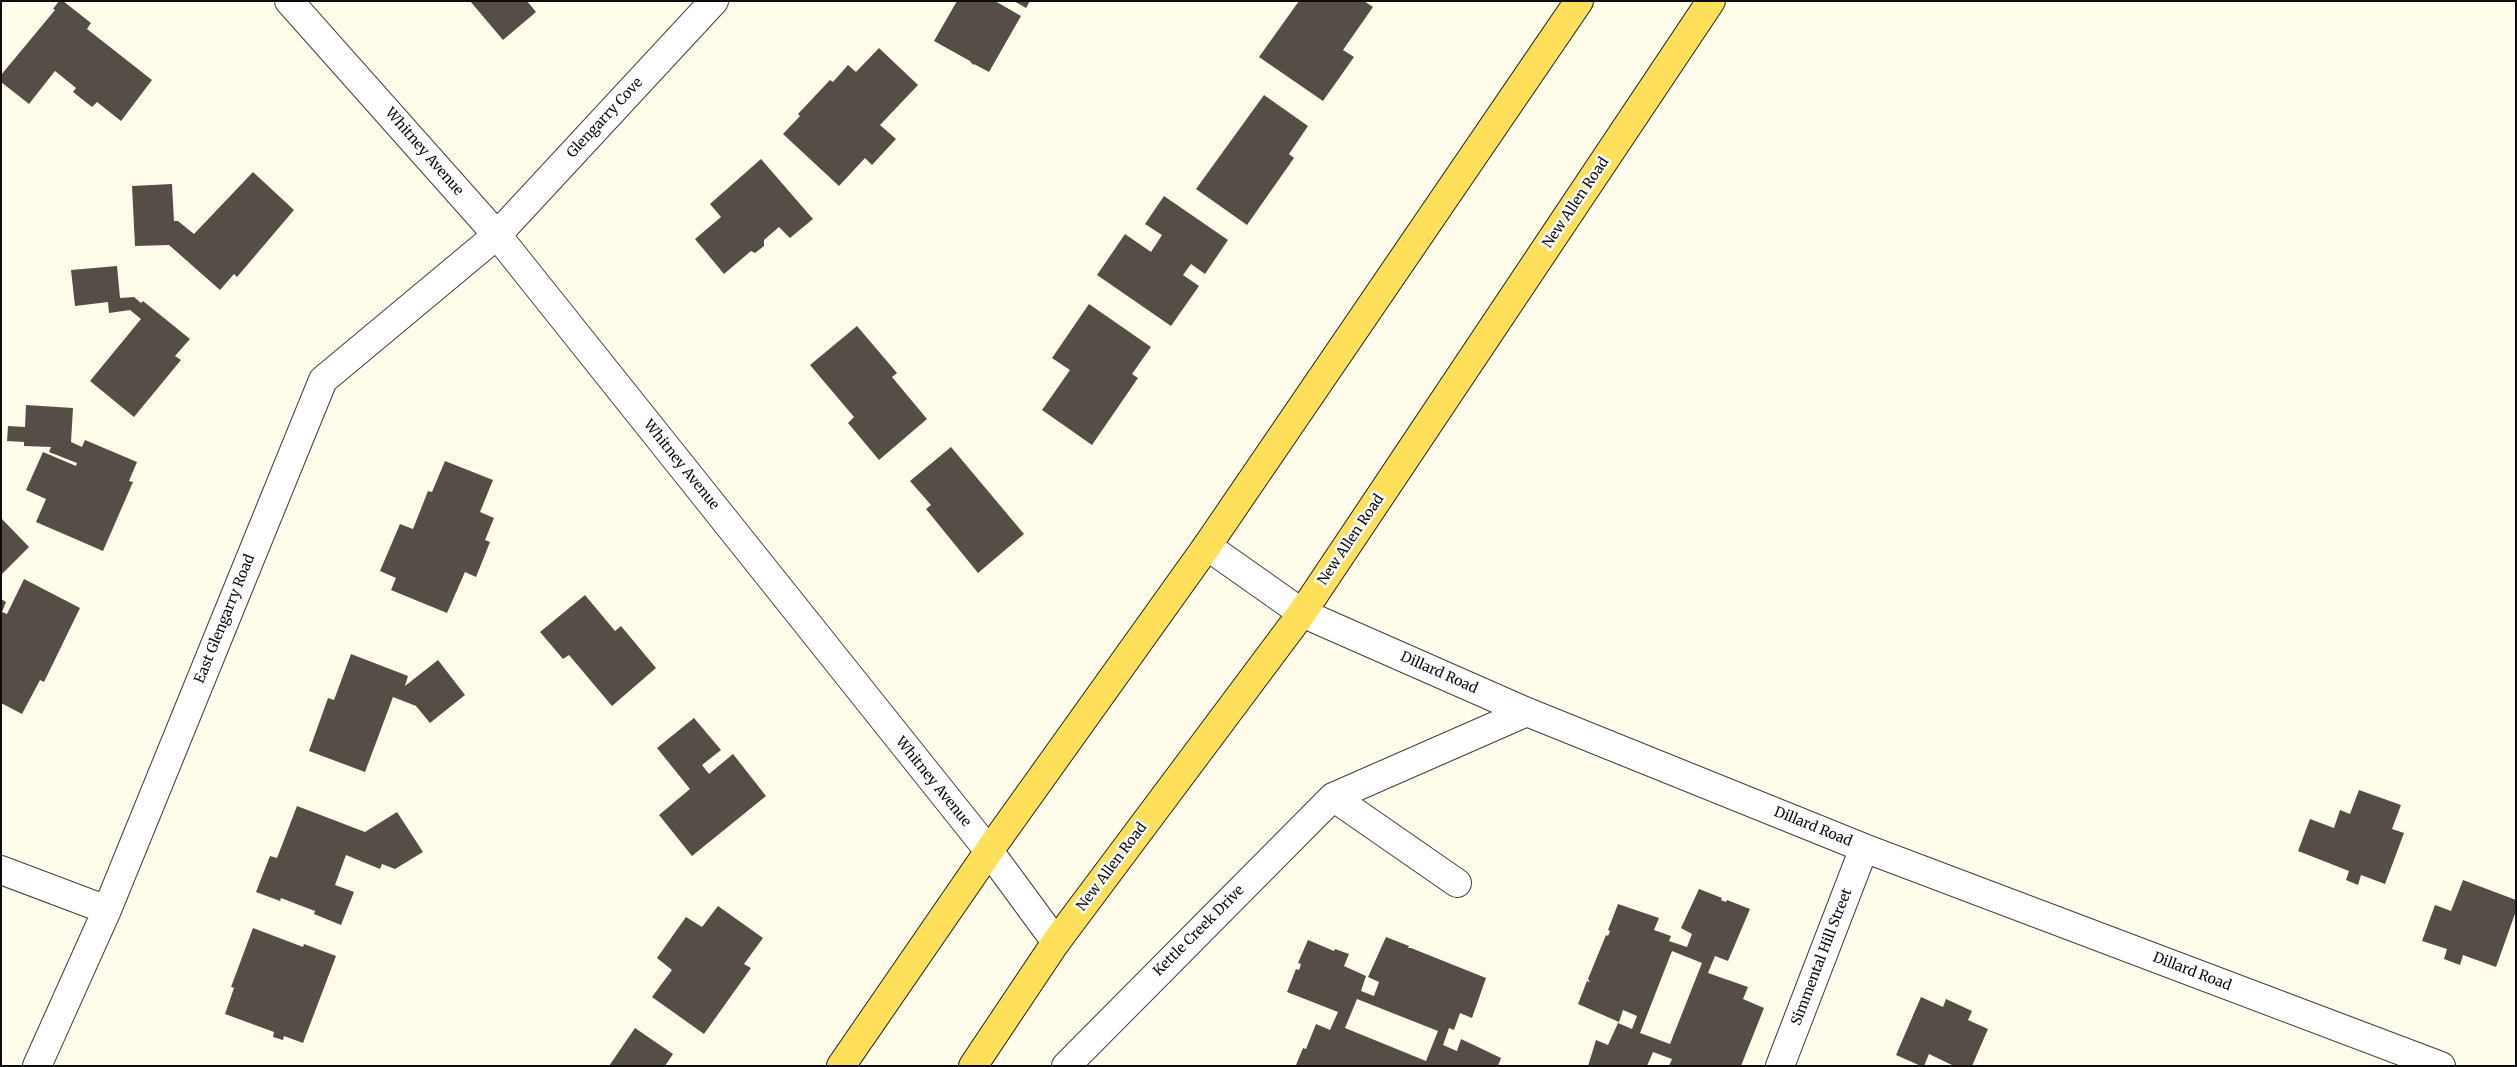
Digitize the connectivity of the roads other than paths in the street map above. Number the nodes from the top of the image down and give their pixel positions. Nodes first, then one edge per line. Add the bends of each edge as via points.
1 (290, 1) edge
2 (714, 1) edge
3 (1578, 1) edge
4 (1711, 1) edge
5 (497, 235) junction
6 (1207, 546) junction
7 (1302, 613) junction
8 (1527, 712) junction
9 (1333, 797) junction
10 (1864, 848) junction
11 (989, 851) junction
12 (1, 870) edge
13 (1456, 883) dead end
14 (107, 910) junction
15 (1056, 942) junction
16 (37, 1066) edge
17 (842, 1066) edge
18 (973, 1066) edge
19 (1066, 1066) edge
20 (1780, 1066) edge
21 (2441, 1066) edge

1 - 5 street, Whitney Avenue
2 - 5 street, Glengarry Cove
3 - 6 main road
4 - 7 main road, New Allen Road
5 - 11 street, Whitney Avenue
5 - 14 street, East Glengarry Road via 323,380
6 - 7 street, Dillard Road
6 - 11 main road
7 - 8 street, Dillard Road
7 - 15 main road, New Allen Road
8 - 9 street, Kettle Creek Drive
8 - 10 street, Dillard Road
9 - 13 street
9 - 19 street, Kettle Creek Drive
10 - 20 street, Simmental Hill Street
10 - 21 street, Dillard Road
11 - 15 street, Whitney Avenue
11 - 17 main road
12 - 14 street
14 - 16 street, East Glengarry Road
15 - 18 main road, New Allen Road

